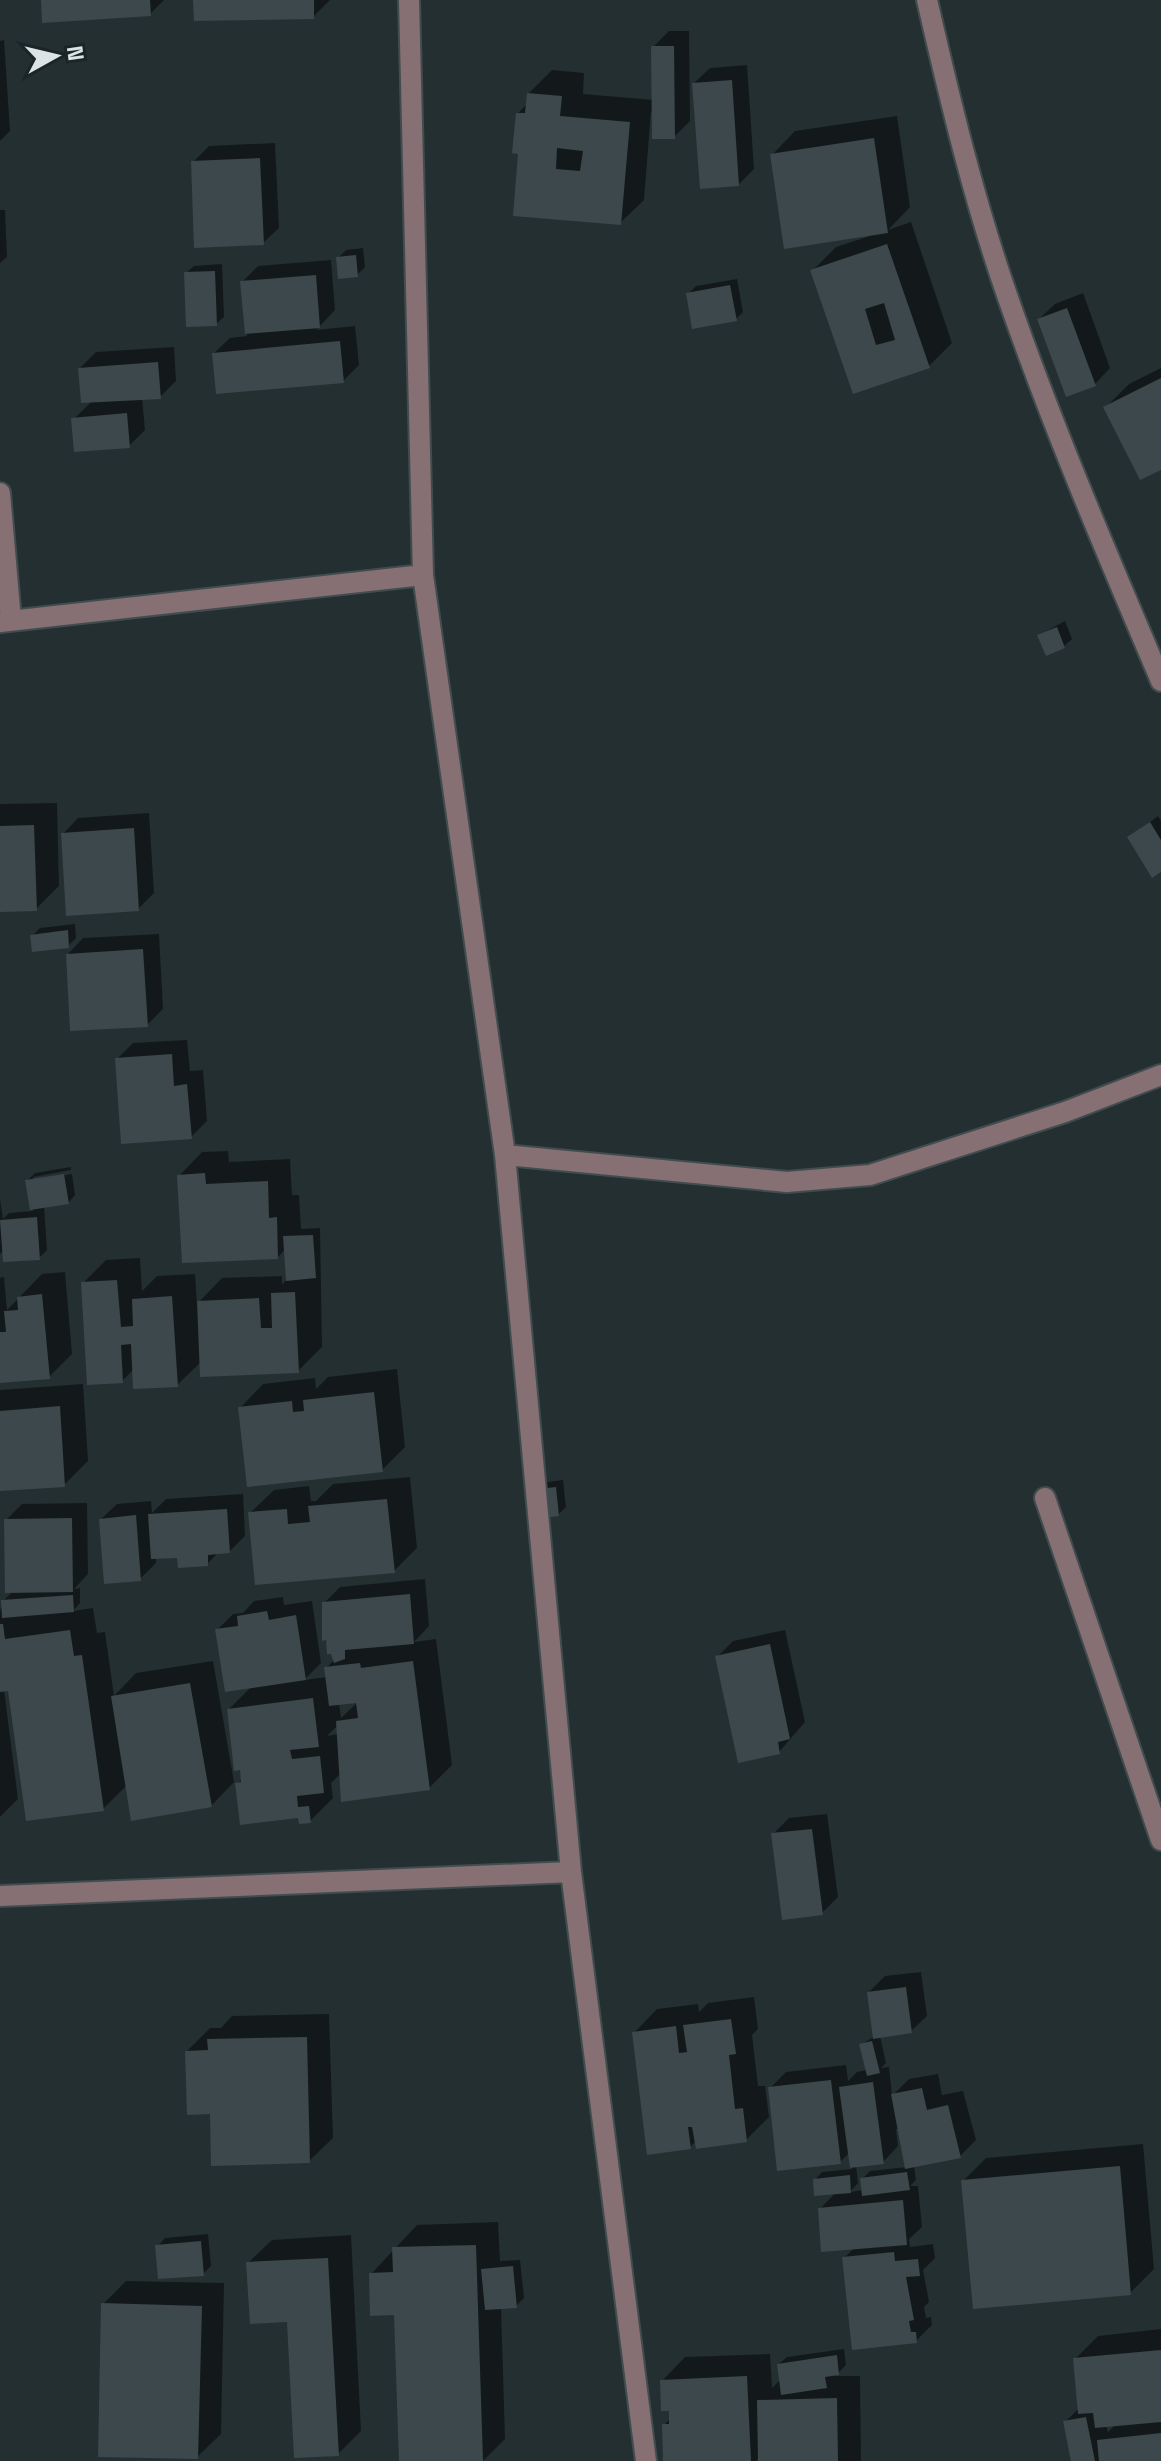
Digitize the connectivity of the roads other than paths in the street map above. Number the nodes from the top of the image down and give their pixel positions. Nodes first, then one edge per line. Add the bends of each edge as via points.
1 (409, 0) edge
2 (927, 0) edge
3 (0, 493) edge
4 (423, 575) junction
5 (6, 621) edge
6 (1161, 681) edge
7 (1161, 1075) edge
8 (505, 1155) junction
9 (1045, 1498) dead end
10 (1161, 1840) edge
11 (571, 1872) junction
12 (0, 1896) edge
13 (646, 2461) edge

1 - 4 street
2 - 6 street via 1008,299
3 - 5 street
4 - 5 street
4 - 8 street
7 - 8 street via 870,1175 787,1182
8 - 11 street
9 - 10 street
11 - 12 street
11 - 13 street

